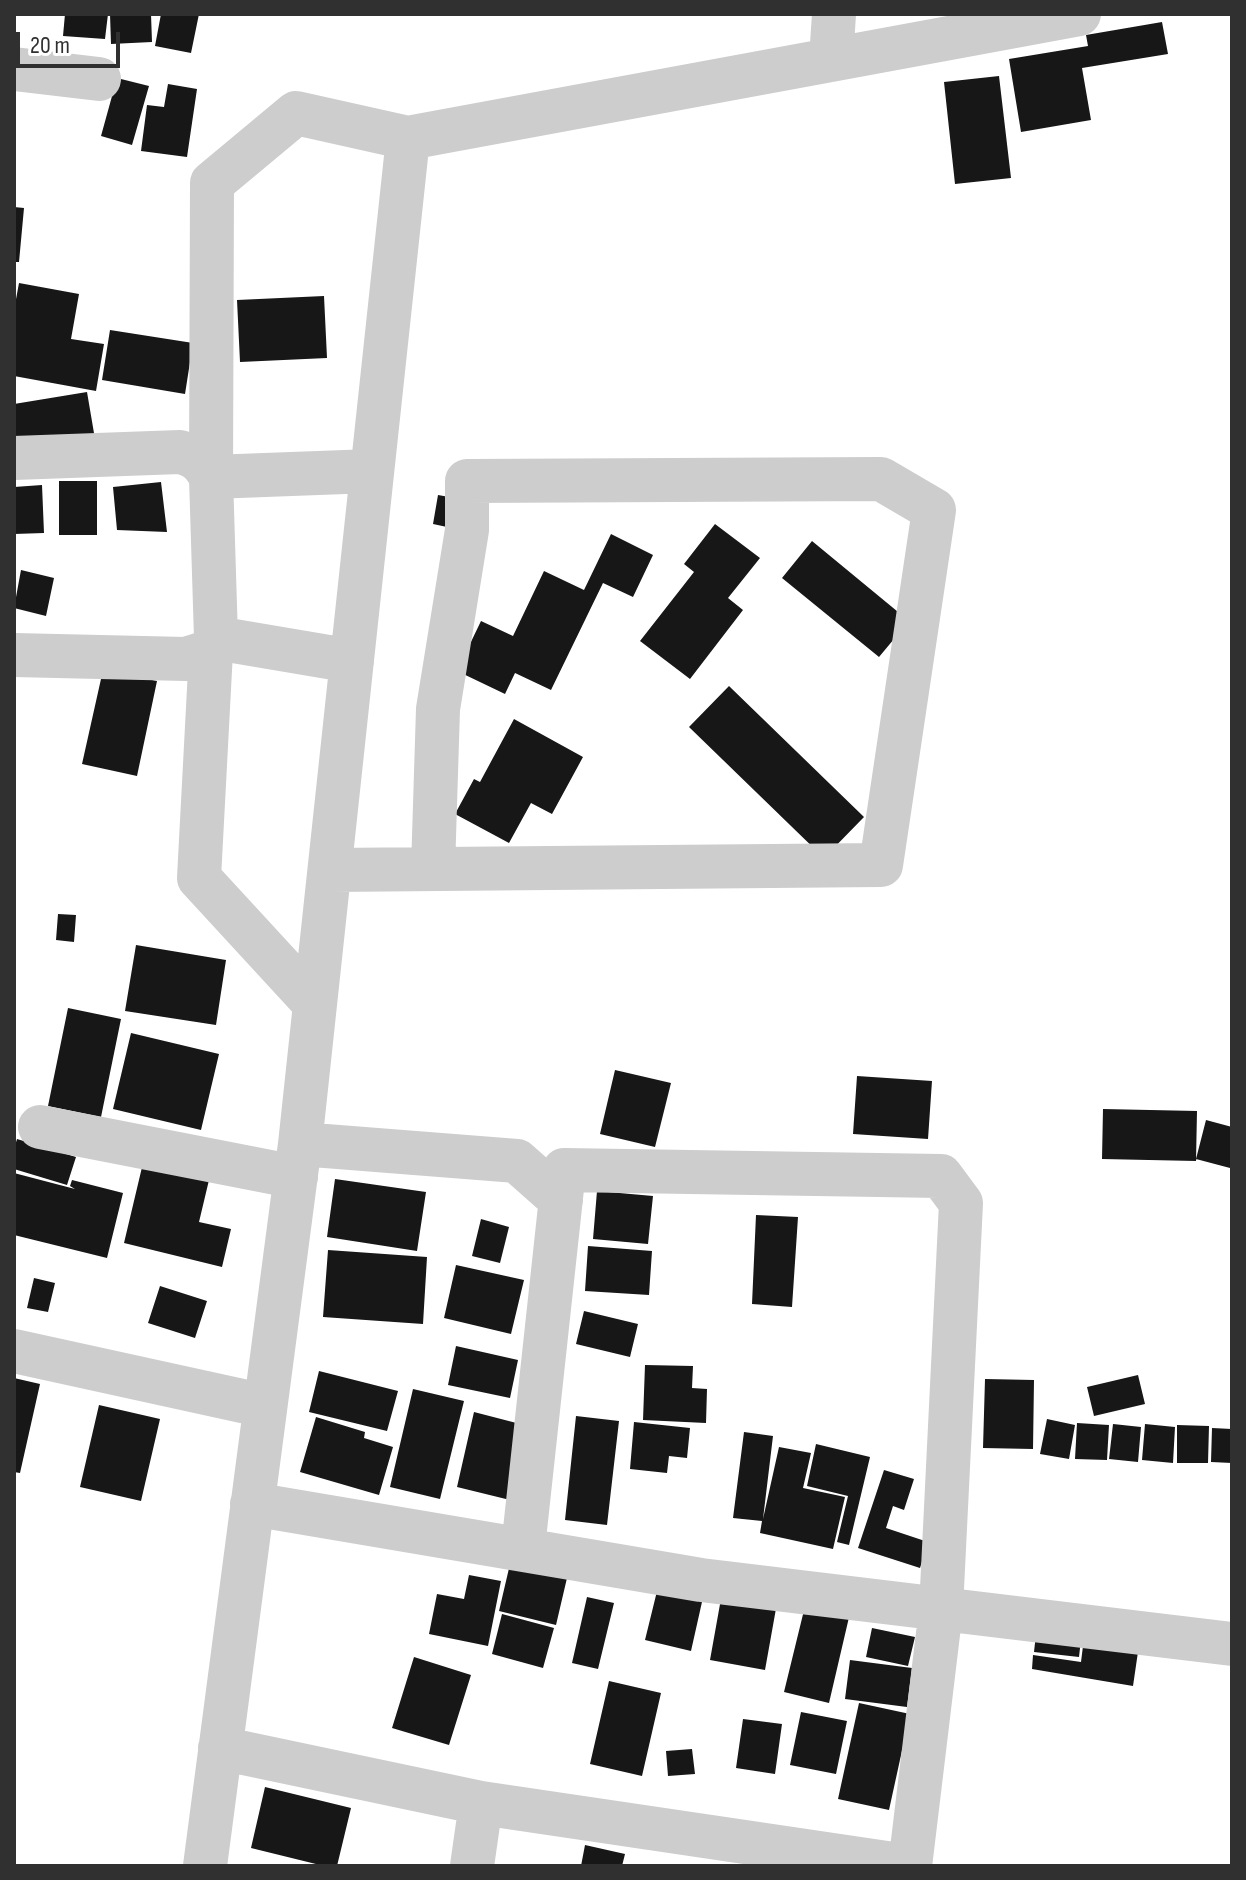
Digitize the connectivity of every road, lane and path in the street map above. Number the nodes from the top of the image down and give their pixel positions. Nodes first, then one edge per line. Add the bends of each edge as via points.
1 (834, 14) edge
2 (1079, 14) edge
3 (831, 60) junction
4 (14, 69) edge
5 (99, 79) dead end
6 (408, 138) junction
7 (14, 458) edge
8 (372, 471) junction
9 (211, 477) junction
10 (213, 644) junction
11 (14, 655) edge
12 (352, 661) junction
13 (433, 869) junction
14 (330, 870) junction
15 (315, 1004) junction
16 (40, 1127) dead end
17 (298, 1160) junction
18 (561, 1200) junction
19 (14, 1351) edge
20 (265, 1406) junction
21 (252, 1504) junction
22 (523, 1548) junction
23 (941, 1609) junction
24 (1232, 1644) edge
25 (220, 1748) junction
26 (481, 1803) junction
27 (205, 1866) edge
28 (472, 1866) edge
29 (909, 1866) edge

1 - 3 street
2 - 3 street
3 - 6 street
4 - 5 street
6 - 8 street
6 - 9 street via 296,113 212,183
7 - 9 street via 180,452 193,455
8 - 9 street
8 - 12 street
9 - 10 street
10 - 11 street via 186,659
10 - 12 street
10 - 15 street via 199,878
12 - 14 street
13 - 13 street via 881,865 934,510 881,479 467,481 467,530 438,709
13 - 14 street
14 - 15 street
15 - 17 street
16 - 17 street
17 - 18 street via 517,1161
17 - 20 street
18 - 22 street
18 - 23 street via 564,1170 941,1176 961,1203
19 - 20 street
20 - 21 street
21 - 22 street
21 - 25 street
22 - 23 street via 701,1580
23 - 24 street
23 - 29 street
25 - 26 street
25 - 27 street
26 - 28 street
26 - 29 street

